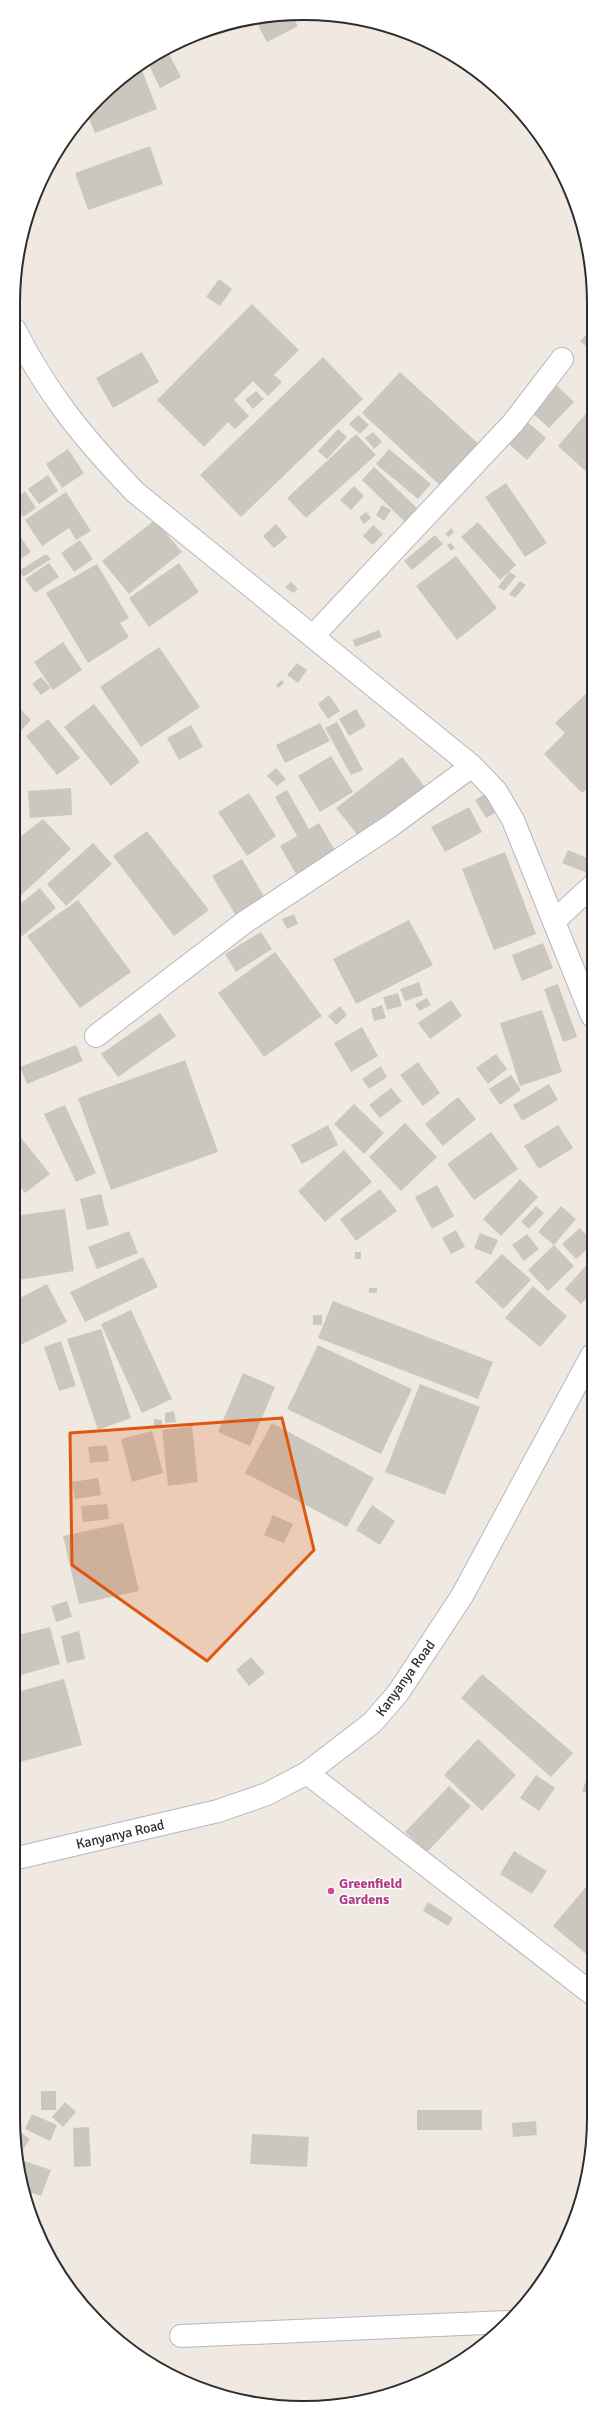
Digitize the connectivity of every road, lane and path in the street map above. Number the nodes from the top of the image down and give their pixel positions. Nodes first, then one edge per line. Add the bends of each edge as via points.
1 (20, 340) edge
2 (562, 359) dead end
3 (312, 636) junction
4 (472, 766) junction
5 (587, 891) edge
6 (554, 921) junction
7 (587, 1004) edge
8 (96, 1036) dead end
9 (587, 1364) edge
10 (307, 1773) junction
11 (20, 1857) edge
12 (587, 1989) edge
13 (499, 2322) edge
14 (181, 2336) dead end

1 - 3 street via 32,364 62,409 92,447 130,486 220,563
2 - 3 street via 513,423
3 - 4 street
4 - 6 street via 496,791 513,820
4 - 8 street via 389,827 245,922
5 - 6 street
6 - 7 street
9 - 10 street, Kanyanya Road via 462,1596 398,1693 372,1723
10 - 11 street, Kanyanya Road via 267,1794 218,1811
10 - 12 street
13 - 14 street

